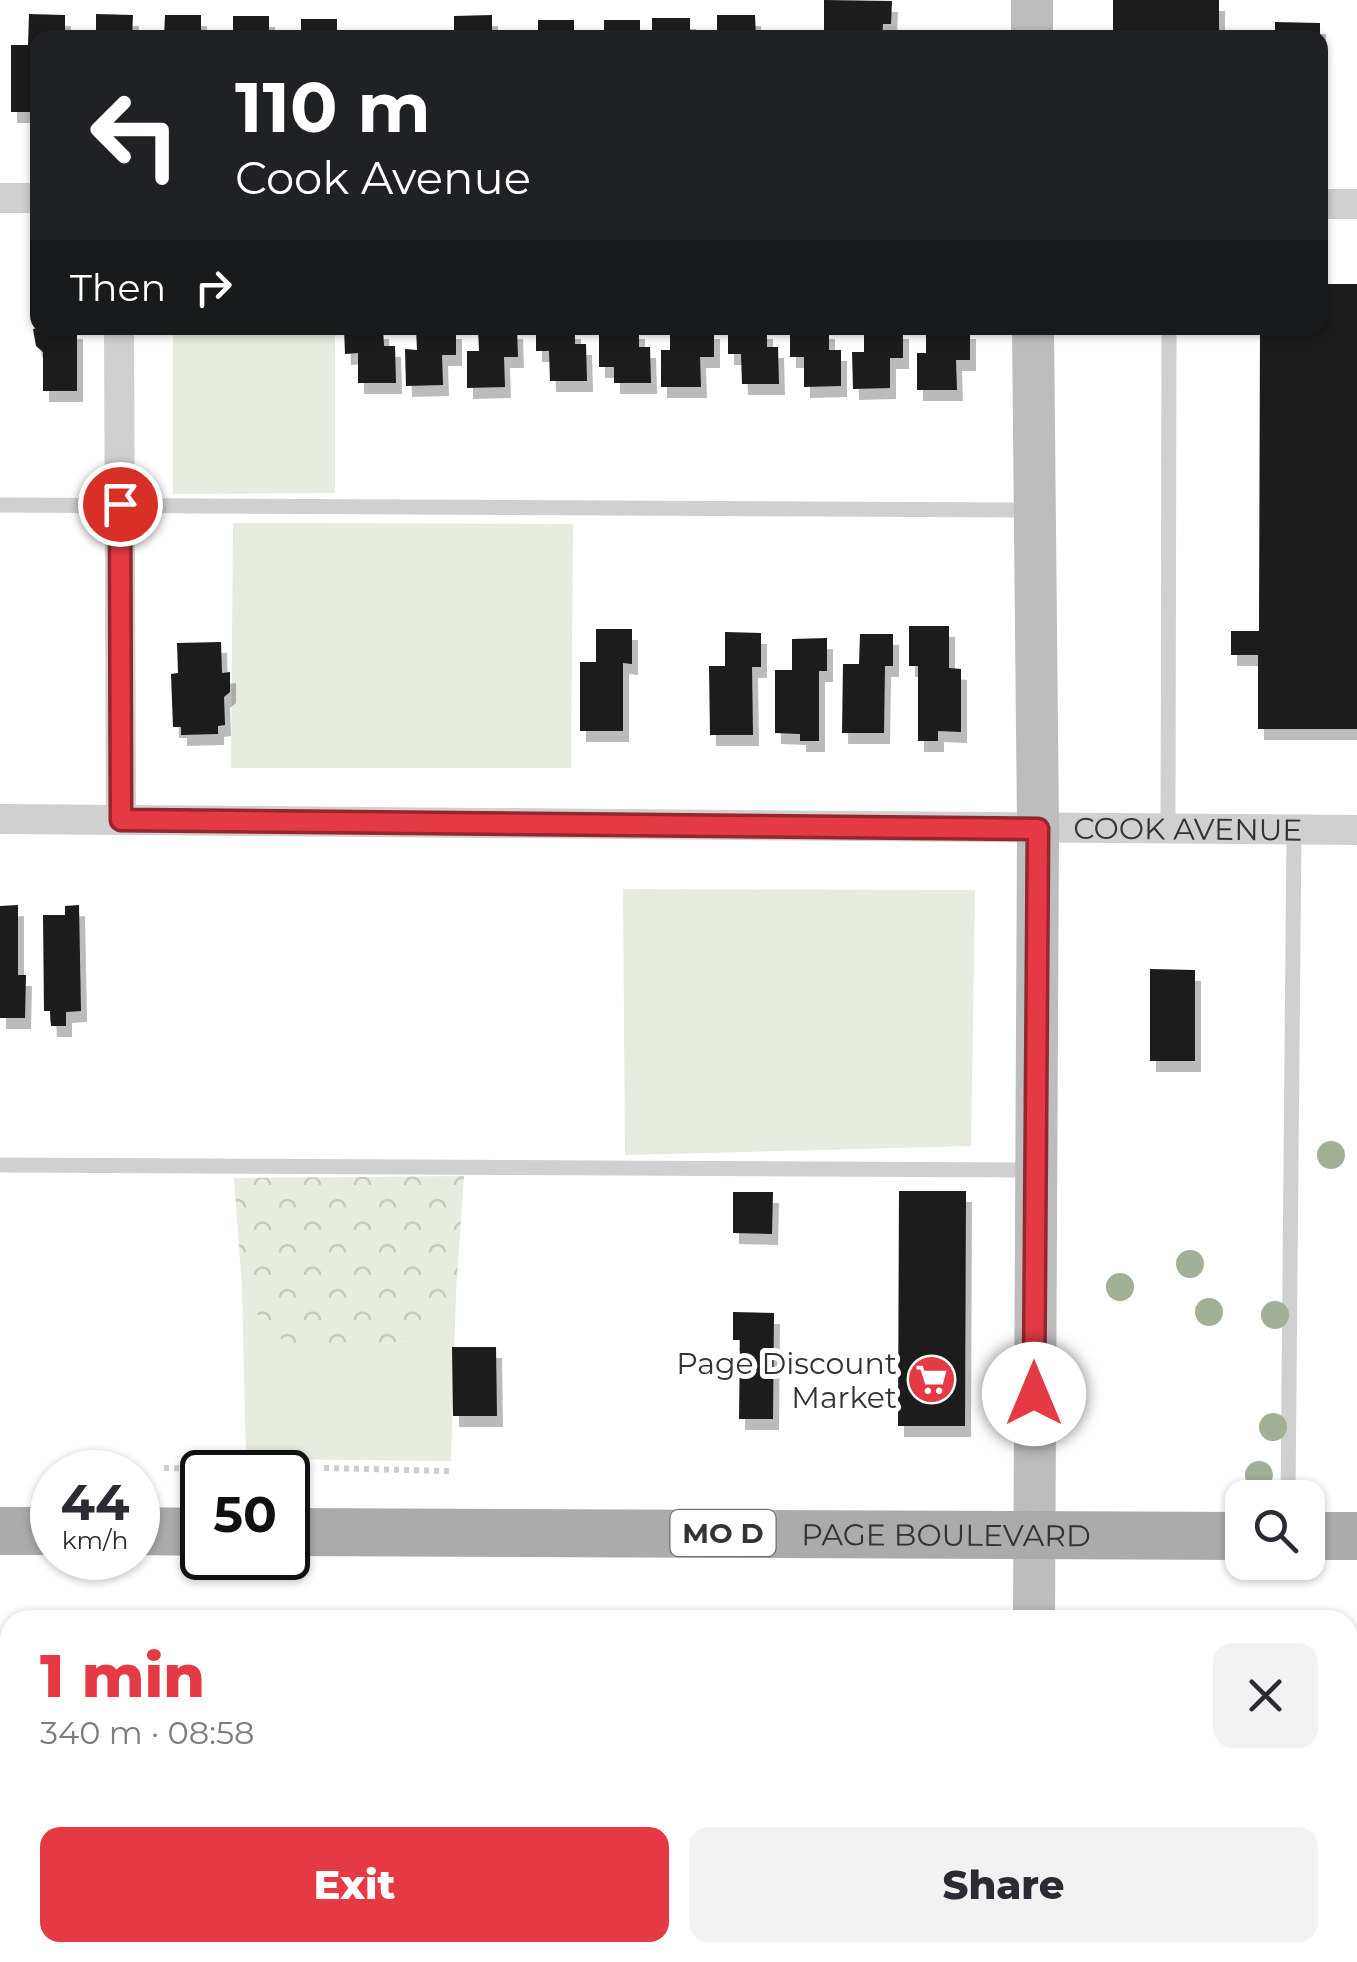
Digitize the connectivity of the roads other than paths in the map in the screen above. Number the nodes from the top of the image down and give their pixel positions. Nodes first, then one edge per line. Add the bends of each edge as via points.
1 (1032, 0) edge
2 (1032, 30) edge
3 (0, 198) edge
4 (30, 198) edge
5 (1328, 204) edge
6 (1357, 204) edge
7 (119, 335) edge
8 (1032, 335) edge
9 (1169, 335) edge
10 (120, 504) junction
11 (0, 505) edge
12 (1034, 510) junction
13 (0, 818) edge
14 (121, 820) junction
15 (1038, 829) junction
16 (1168, 830) junction
17 (1294, 830) junction
18 (1357, 830) edge
19 (0, 1164) edge
20 (1035, 1170) junction
21 (1288, 1480) edge
22 (0, 1531) edge
23 (30, 1531) edge
24 (310, 1532) edge
25 (1034, 1534) junction
26 (1225, 1536) edge
27 (1325, 1536) edge
28 (1357, 1536) edge
29 (1034, 1610) edge

1 - 2 main road
3 - 4 street
5 - 6 street
7 - 10 street
8 - 12 main road
9 - 16 lane
10 - 11 lane
10 - 12 lane
10 - 14 street
12 - 15 main road
13 - 14 street, COOK AVENUE
14 - 15 street, COOK AVENUE
15 - 16 street, COOK AVENUE
15 - 20 main road
16 - 17 street, COOK AVENUE
17 - 18 street, COOK AVENUE
17 - 21 lane
19 - 20 lane
20 - 25 main road
22 - 23 main road
24 - 25 main road, PAGE BOULEVARD / MO D
25 - 26 main road, PAGE BOULEVARD / MO D
25 - 29 main road
27 - 28 main road

